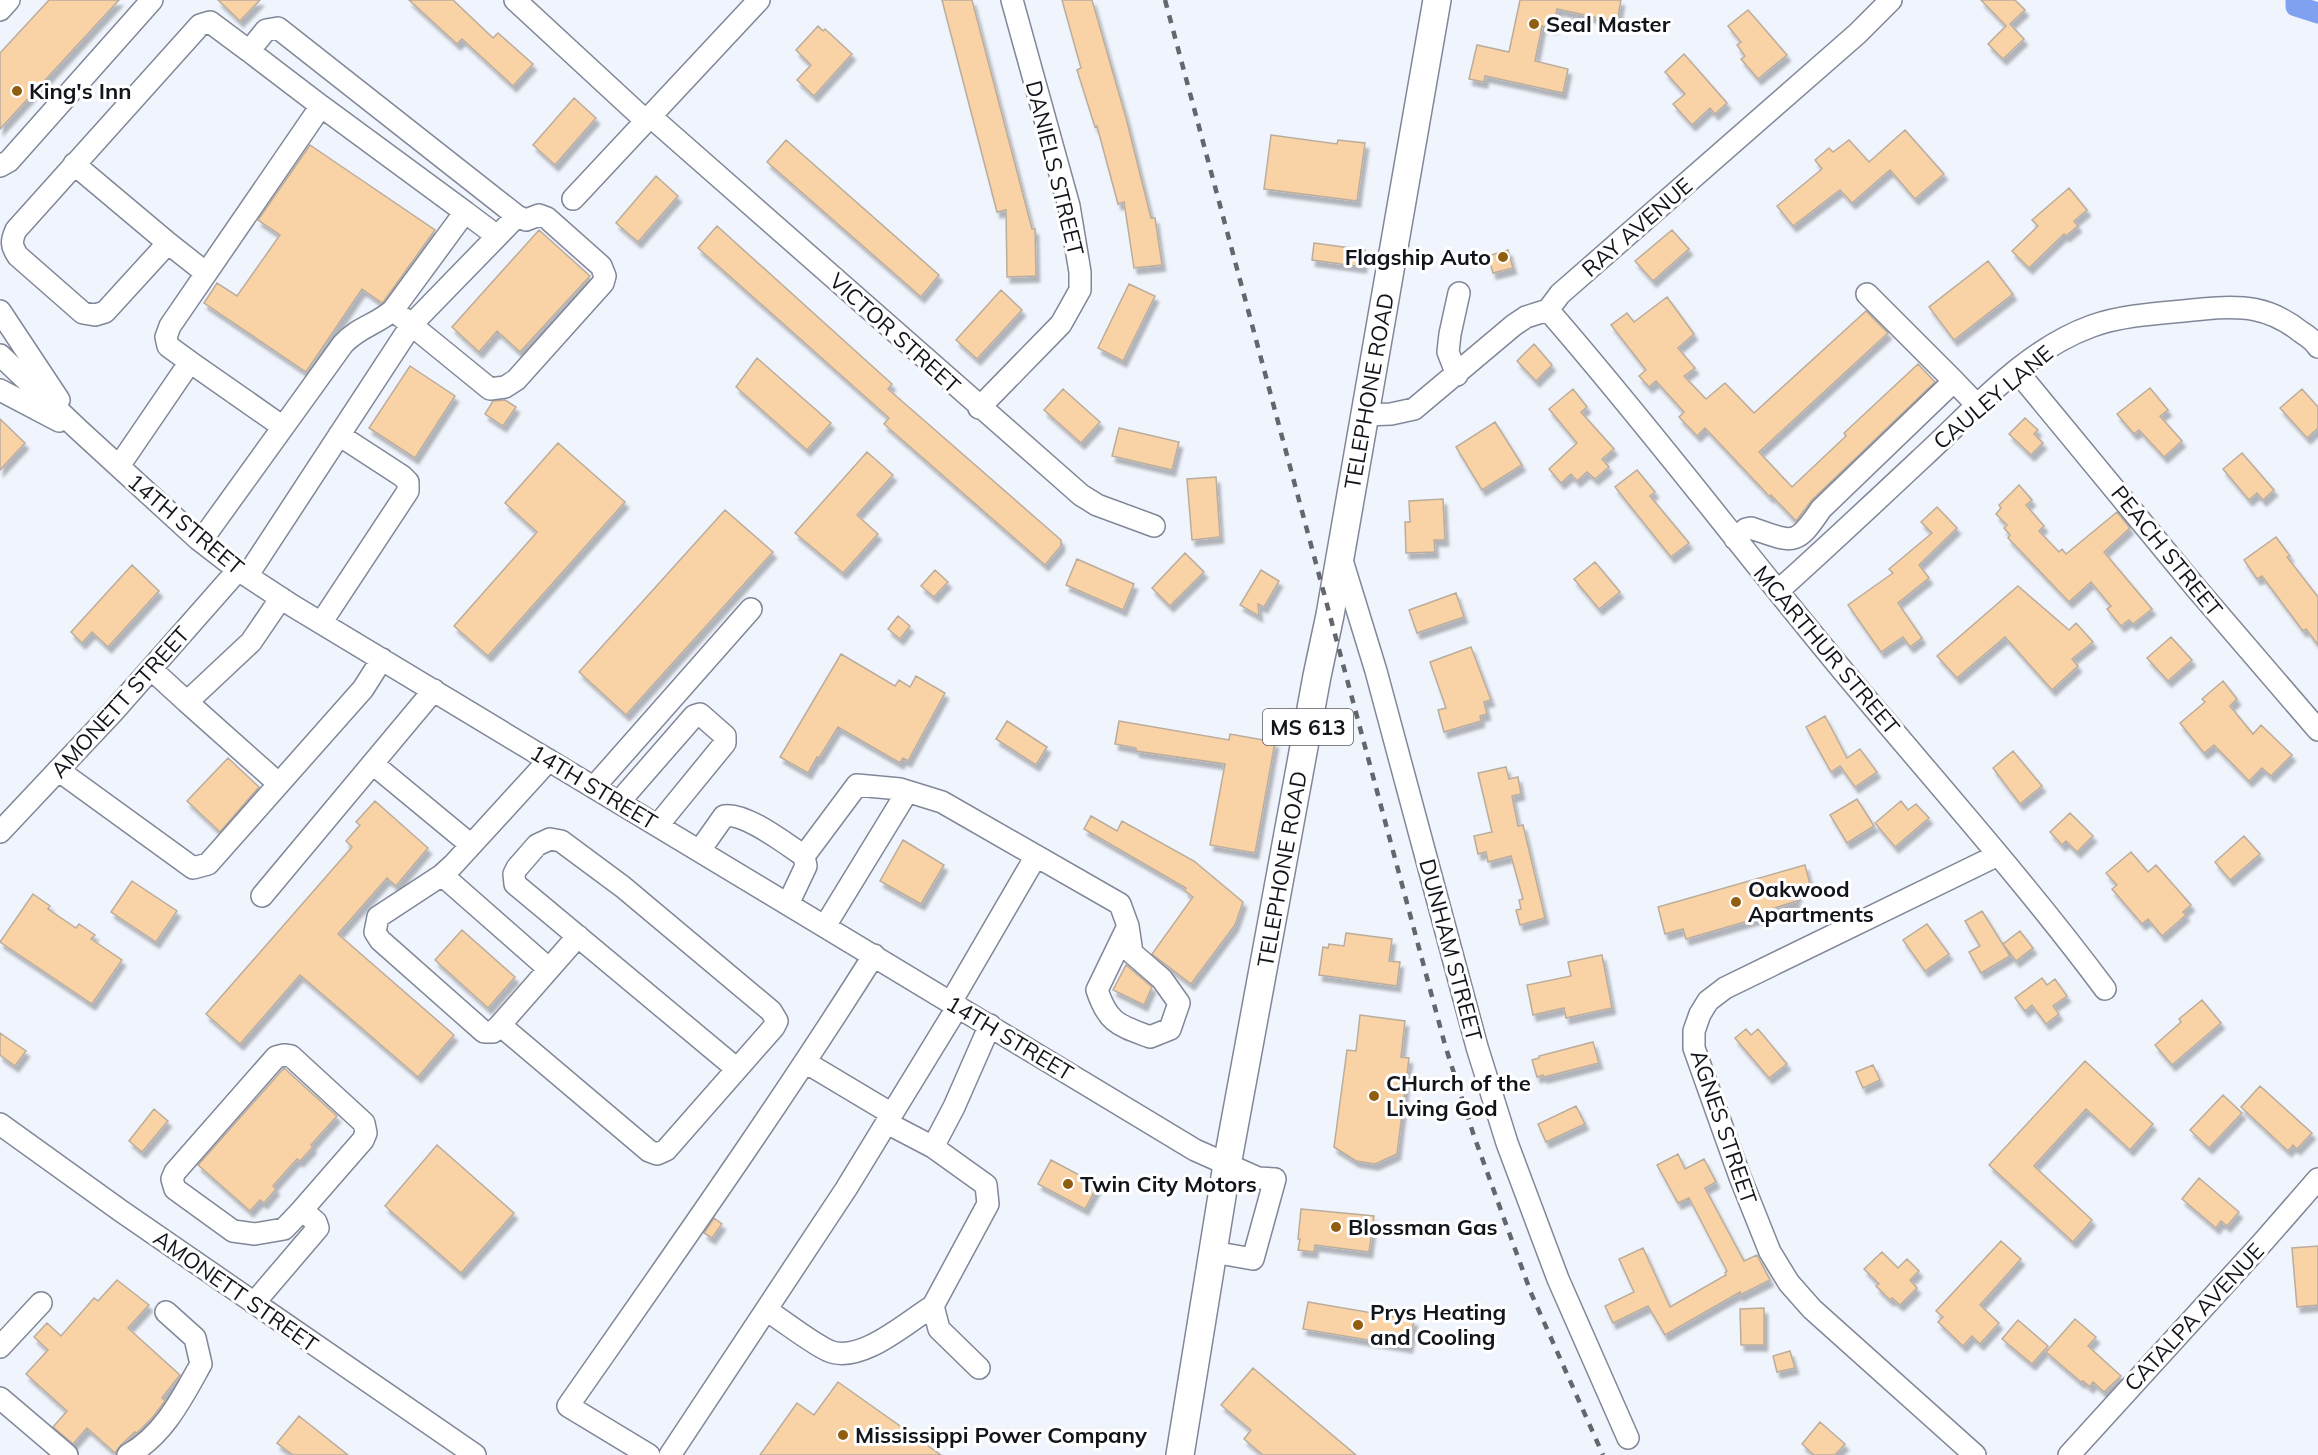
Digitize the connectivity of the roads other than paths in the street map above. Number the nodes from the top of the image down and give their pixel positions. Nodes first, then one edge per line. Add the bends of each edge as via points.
1 (9, 0) edge
2 (152, 0) edge
3 (514, 0) edge
4 (759, 0) edge
5 (1012, 0) edge
6 (1437, 0) edge
7 (1891, 0) edge
8 (0, 10) edge
9 (249, 51) junction
10 (321, 106) junction
11 (648, 119) junction
12 (74, 164) junction
13 (0, 166) edge
14 (573, 199) dead end
15 (465, 212) junction
16 (517, 216) junction
17 (497, 236) junction
18 (168, 243) junction
19 (206, 273) junction
20 (1459, 293) dead end
21 (1867, 294) dead end
22 (393, 310) junction
23 (1548, 310) junction
24 (0, 311) edge
25 (412, 324) junction
26 (2318, 347) edge
27 (0, 355) edge
28 (190, 362) junction
29 (2017, 371) junction
30 (1456, 375) junction
31 (1954, 381) junction
32 (0, 390) edge
33 (1977, 405) junction
34 (979, 408) junction
35 (1365, 415) junction
36 (283, 427) junction
37 (79, 430) junction
38 (339, 435) junction
39 (1898, 435) junction
40 (1922, 458) junction
41 (119, 466) junction
42 (1155, 526) dead end
43 (1735, 539) junction
44 (201, 540) junction
45 (1340, 553) junction
46 (243, 573) junction
47 (1778, 591) junction
48 (281, 598) junction
49 (751, 609) dead end
50 (321, 623) junction
51 (382, 659) junction
52 (151, 669) junction
53 (434, 690) junction
54 (187, 702) junction
55 (2318, 730) edge
56 (549, 760) junction
57 (373, 764) junction
58 (58, 771) junction
59 (279, 783) junction
60 (594, 787) junction
61 (908, 792) junction
62 (619, 802) junction
63 (658, 825) junction
64 (0, 832) edge
65 (471, 846) junction
66 (700, 850) junction
67 (1998, 855) junction
68 (804, 856) junction
69 (1036, 856) junction
70 (442, 875) junction
71 (262, 896) dead end
72 (788, 904) junction
73 (825, 926) junction
74 (1128, 926) junction
75 (578, 936) junction
76 (874, 955) junction
77 (549, 969) junction
78 (2105, 989) dead end
79 (954, 1004) junction
80 (500, 1025) junction
81 (990, 1025) junction
82 (805, 1062) junction
83 (737, 1069) junction
84 (890, 1118) junction
85 (0, 1124) edge
86 (933, 1147) junction
87 (1227, 1166) junction
88 (2318, 1179) edge
89 (302, 1210) junction
90 (1213, 1252) junction
91 (41, 1303) dead end
92 (254, 1303) junction
93 (933, 1306) junction
94 (766, 1310) junction
95 (166, 1312) dead end
96 (0, 1347) edge
97 (979, 1368) dead end
98 (0, 1398) edge
99 (1628, 1438) dead end
100 (67, 1455) edge
101 (128, 1455) edge
102 (475, 1455) edge
103 (649, 1455) edge
104 (670, 1455) edge
105 (1180, 1455) edge
106 (1975, 1455) edge
107 (2069, 1455) edge

1 - 8 street
2 - 13 street via 9,161
3 - 11 street, VICTOR STREET
4 - 11 street
5 - 34 street, DANIELS STREET via 1069,206 1080,290 1062,324
6 - 35 main road, TELEPHONE ROAD / MS 613
7 - 23 street, RAY AVENUE via 1560,294
9 - 10 street
9 - 12 street via 210,22 200,25
9 - 16 street via 266,30 278,28
10 - 15 street
10 - 19 street
11 - 14 street
11 - 34 street, VICTOR STREET
12 - 18 street
12 - 18 street via 16,230 12,247 83,313 105,312
15 - 17 street
15 - 22 street
16 - 17 street, AMONETT STREET
16 - 25 street via 526,220 539,215 547,218 601,266 605,276 603,283 516,380 505,387 490,389
17 - 25 street, AMONETT STREET
18 - 19 street
19 - 28 street via 166,337 168,346
20 - 30 street via 1448,352
21 - 31 street
22 - 25 street
22 - 36 street via 349,338
23 - 30 street, RAY AVENUE via 1514,325
23 - 43 street, MCARTHUR STREET via 1606,376
24 - 37 street
25 - 38 street, AMONETT STREET
26 - 29 street, CAULEY LANE via 2290,323 2267,311 2217,308 2134,316 2093,326 2043,351
27 - 37 street, 14TH STREET
28 - 36 street
28 - 41 street
29 - 33 street, CAULEY LANE
29 - 55 street, PEACH STREET
30 - 35 street, RAY AVENUE via 1414,409
31 - 33 street
31 - 39 street
32 - 37 street
33 - 40 street, CAULEY LANE
34 - 42 street, VICTOR STREET via 1081,495 1097,505
35 - 45 main road, TELEPHONE ROAD / MS 613
36 - 44 street
37 - 41 street, 14TH STREET
38 - 46 street, AMONETT STREET
38 - 50 street via 402,476 408,482 408,491
39 - 40 street
39 - 43 street via 1821,509 1797,538 1790,541 1752,528
40 - 47 street, CAULEY LANE
41 - 44 street, 14TH STREET
43 - 47 street, MCARTHUR STREET
44 - 46 street, 14TH STREET
45 - 87 main road, TELEPHONE ROAD / MS 613
45 - 99 street, DUNHAM STREET via 1507,1143 1558,1278
46 - 48 street, 14TH STREET
46 - 52 street, AMONETT STREET
47 - 67 street, MCARTHUR STREET
48 - 50 street, 14TH STREET
48 - 54 street via 250,642
49 - 60 street
50 - 51 street, 14TH STREET
51 - 53 street, 14TH STREET
51 - 59 street via 363,689
52 - 54 street
52 - 58 street, AMONETT STREET
53 - 56 street, 14TH STREET
53 - 57 street
54 - 59 street
56 - 60 street, 14TH STREET
56 - 65 street
57 - 65 street
57 - 71 street
58 - 59 street via 193,868 208,864
58 - 64 street, AMONETT STREET
60 - 62 street, 14TH STREET
61 - 68 street via 856,785
61 - 69 street via 942,802
61 - 73 street
62 - 63 street, 14TH STREET
62 - 63 street via 694,716 700,714 725,736 725,743
63 - 66 street, 14TH STREET
65 - 70 street
66 - 68 street via 724,816 731,814 764,829
66 - 72 street, 14TH STREET
67 - 78 street, MCARTHUR STREET
67 - 106 street, AGNES STREET via 1725,988 1708,1001 1694,1031 1700,1068 1740,1177 1770,1252 1789,1283 1812,1310
68 - 72 street via 806,866
69 - 74 street via 1120,904
69 - 79 street
70 - 77 street
70 - 80 street via 386,910 378,917 375,932 484,1032 493,1032
72 - 73 street, 14TH STREET
73 - 76 street, 14TH STREET
74 - 74 street via 1097,990 1104,1010 1122,1027 1150,1037 1170,1029 1179,1003 1162,979 1132,953
75 - 77 street
75 - 83 street
75 - 83 street via 516,884 517,868 537,845 550,839 561,842 624,887 771,1011 777,1022
76 - 79 street, 14TH STREET
76 - 82 street
77 - 80 street
79 - 81 street, 14TH STREET
79 - 84 street
80 - 83 street via 657,1154 666,1150
81 - 86 street
81 - 87 street, 14TH STREET
82 - 84 street
82 - 103 street via 568,1406
84 - 86 street
84 - 94 street
85 - 92 street, AMONETT STREET
86 - 93 street via 986,1185 988,1204
87 - 90 main road, TELEPHONE ROAD / MS 613
87 - 90 street, 14TH STREET via 1258,1178 1275,1179 1253,1259
88 - 107 street, CATALPA AVENUE
89 - 89 street via 366,1133 364,1123 291,1056 284,1055 276,1057 172,1179 175,1189 233,1231 255,1234 284,1229
89 - 92 street via 318,1228
90 - 105 main road, TELEPHONE ROAD / MS 613
91 - 96 street
92 - 102 street, AMONETT STREET
93 - 94 street via 855,1353 831,1351
93 - 97 street via 939,1329
94 - 104 street
95 - 101 street via 195,1338 201,1364 157,1433
98 - 100 street

